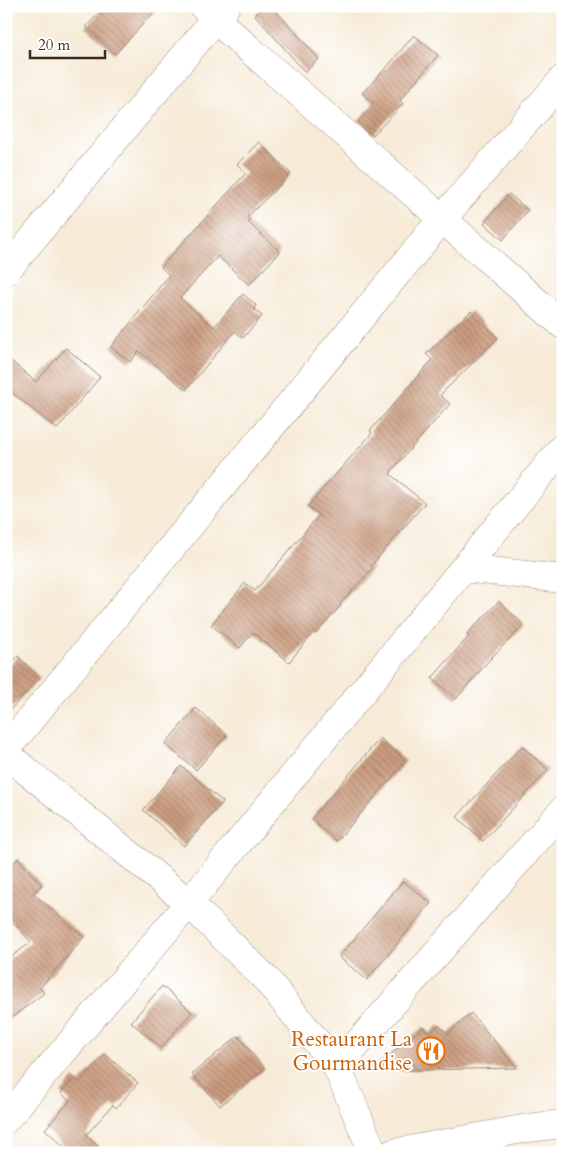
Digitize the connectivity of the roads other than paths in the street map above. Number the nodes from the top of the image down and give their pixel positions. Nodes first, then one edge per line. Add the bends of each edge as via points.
1 (215, 11) edge
2 (563, 79) edge
3 (442, 219) junction
4 (6, 271) edge
5 (563, 325) edge
6 (563, 447) edge
7 (464, 568) junction
8 (563, 579) edge
9 (6, 749) edge
10 (6, 754) edge
11 (563, 810) edge
12 (189, 903) junction
13 (337, 1067) junction
14 (6, 1119) edge
15 (563, 1124) edge
16 (373, 1153) edge
17 (393, 1153) edge

1 - 3 street
1 - 4 street
2 - 3 street
3 - 5 street
3 - 9 street
6 - 7 street
7 - 8 street
7 - 12 street
10 - 12 street
11 - 13 street
12 - 13 street via 266,979
12 - 14 street
13 - 16 street
15 - 17 street

